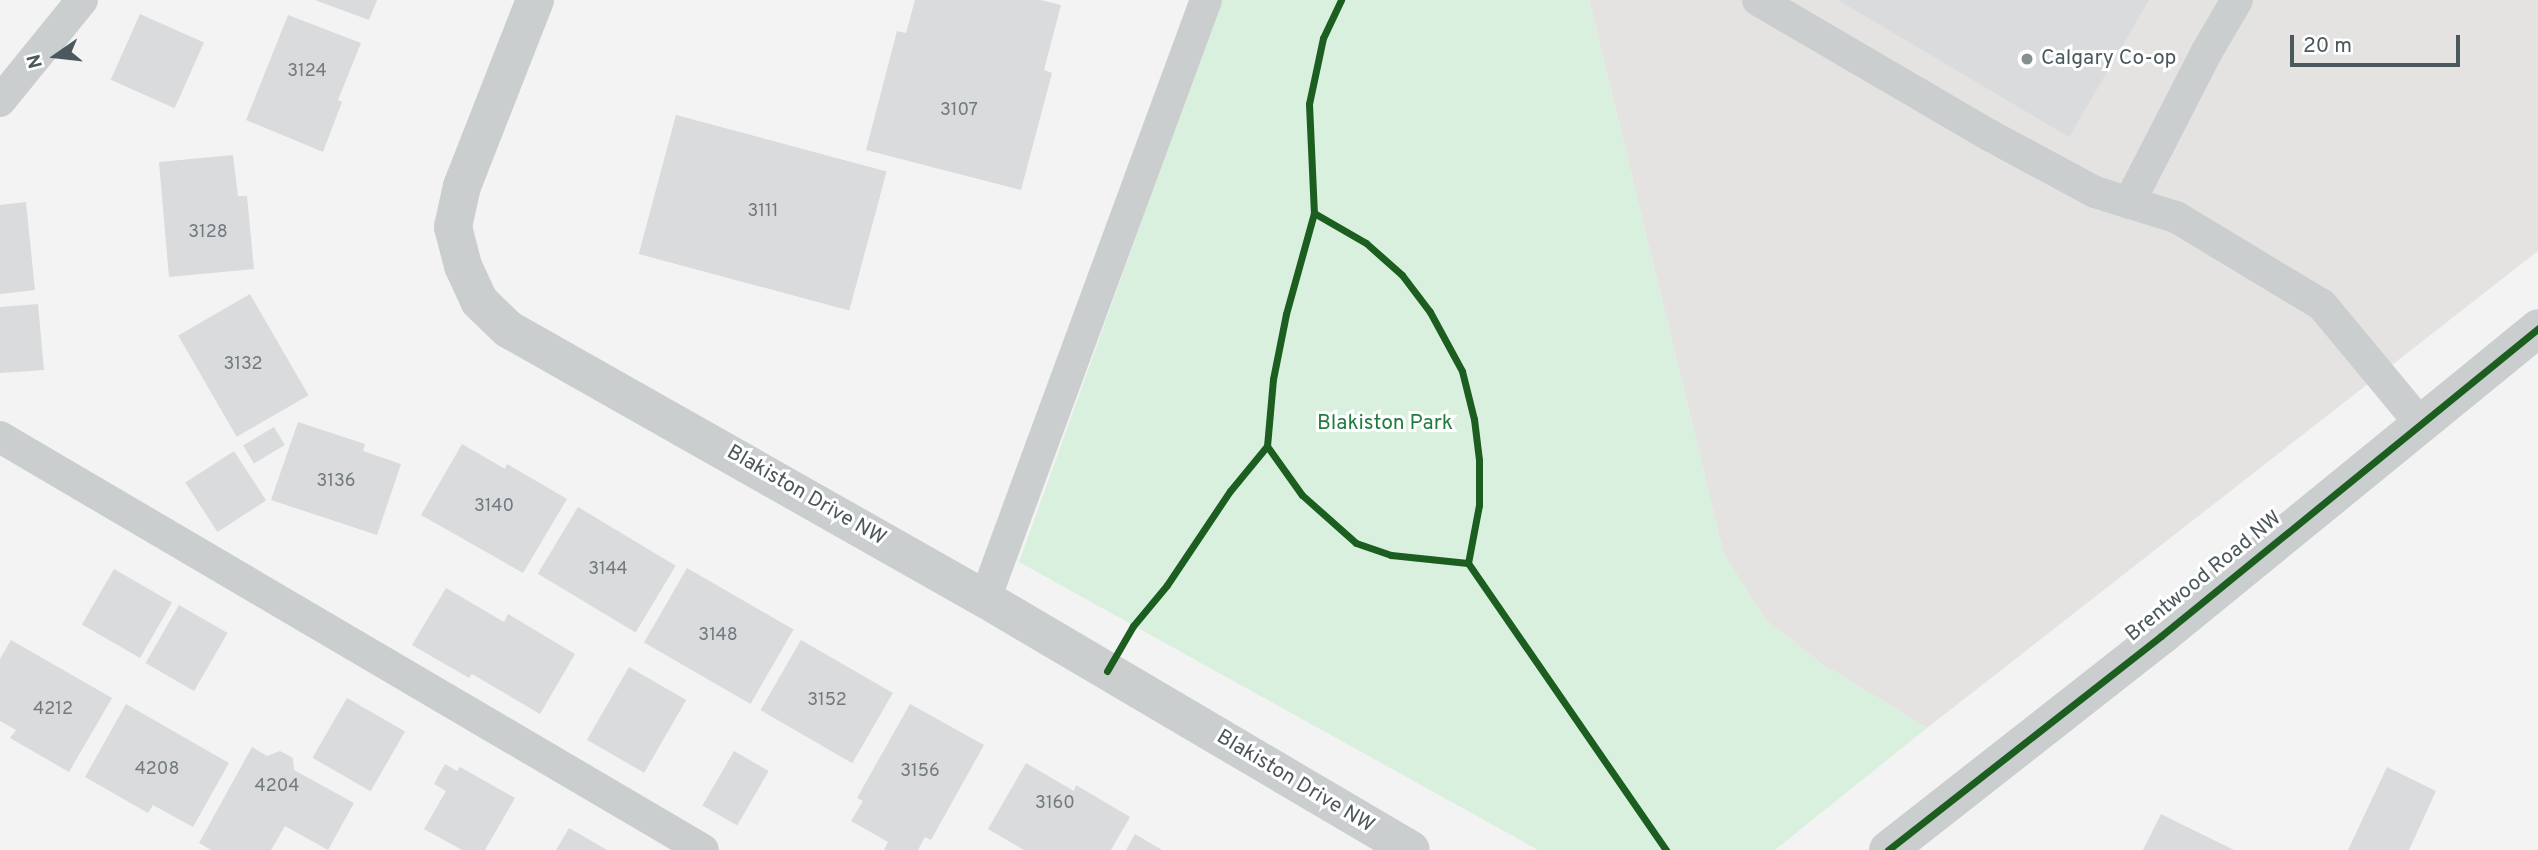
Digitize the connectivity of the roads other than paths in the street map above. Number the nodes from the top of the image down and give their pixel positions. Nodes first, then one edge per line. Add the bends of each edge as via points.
1 (82, 0) edge
2 (534, 0) edge
3 (1206, 0) edge
4 (1758, 0) edge
5 (2237, 0) edge
6 (0, 101) edge
7 (2129, 203) junction
8 (2538, 328) edge
9 (2419, 422) junction
10 (0, 437) edge
11 (985, 599) junction
12 (703, 850) edge
13 (1411, 850) edge
14 (1888, 850) edge

1 - 6 lane
2 - 11 street, Blakiston Drive NW via 462,186 453,227 463,266 480,301 508,328
3 - 11 lane
4 - 7 lane via 1989,135 2095,192
5 - 7 lane
7 - 9 lane via 2176,217 2322,305
8 - 9 street, Brentwood Road NW
9 - 14 street, Brentwood Road NW via 2161,636
10 - 12 lane
11 - 13 street, Blakiston Drive NW

